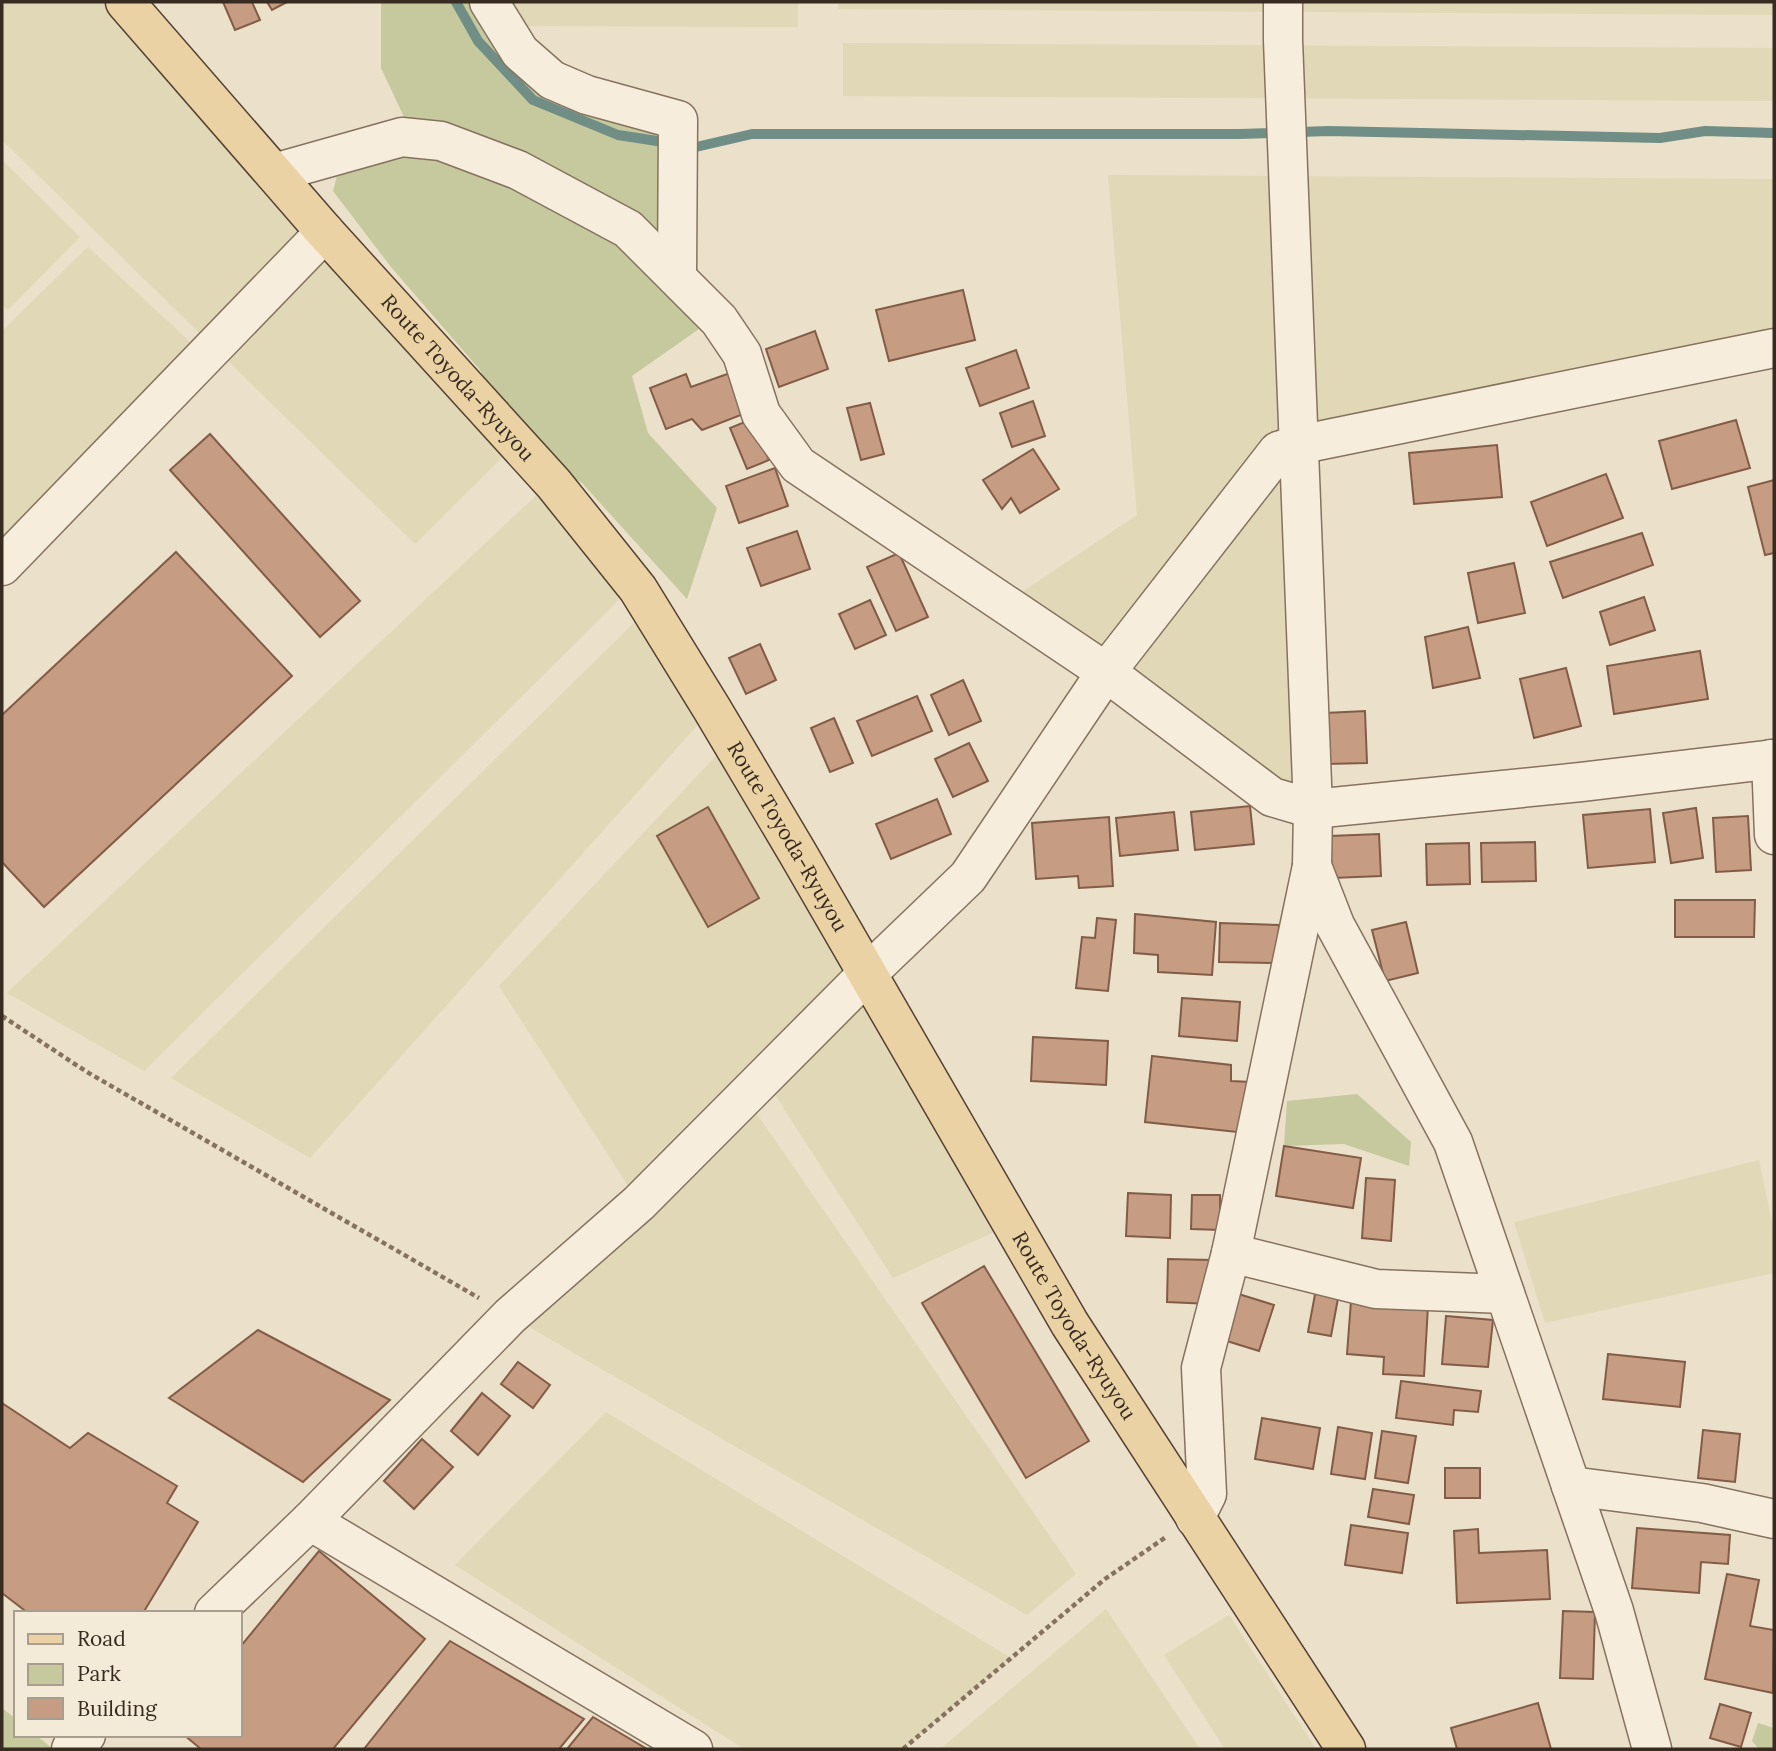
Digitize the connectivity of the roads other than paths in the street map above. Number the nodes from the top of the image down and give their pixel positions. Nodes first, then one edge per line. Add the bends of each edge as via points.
1 (125, 2) edge
2 (489, 2) edge
3 (1283, 2) edge
4 (274, 173) junction
5 (325, 232) junction
6 (677, 277) junction
7 (1774, 348) edge
8 (1298, 445) junction
9 (2, 565) edge
10 (1106, 672) junction
11 (1773, 759) edge
12 (1313, 809) junction
13 (1774, 835) edge
14 (1312, 866) junction
15 (868, 973) junction
16 (1231, 1253) junction
17 (1506, 1294) junction
18 (1571, 1486) junction
19 (1195, 1518) junction
20 (1774, 1519) edge
21 (310, 1521) junction
22 (216, 1611) edge
23 (84, 1737) edge
24 (71, 1749) edge
25 (693, 1749) edge
26 (1346, 1749) edge
27 (1652, 1749) edge

1 - 4 main road, Route Toyoda-Ryuyou
2 - 6 street via 520,52 552,80 587,95 678,120
3 - 8 street
4 - 5 main road, Route Toyoda-Ryuyou
4 - 6 street via 401,137 441,141 518,170 628,229
5 - 9 street
5 - 15 main road, Route Toyoda-Ryuyou via 554,484 638,589
6 - 10 street via 719,320 742,354 761,414 798,465
7 - 8 street
8 - 10 street via 1279,451
8 - 12 street
10 - 12 street via 1272,797
10 - 15 street via 968,877
11 - 12 street
11 - 13 street
12 - 14 street
14 - 16 street
14 - 17 street via 1335,925 1453,1142
15 - 19 main road, Route Toyoda-Ryuyou via 1070,1324
15 - 21 street via 639,1203 510,1316
16 - 17 street via 1376,1289
16 - 19 street via 1201,1367 1207,1494
17 - 18 street
18 - 20 street via 1702,1503
18 - 27 street via 1614,1611
19 - 26 main road, Route Toyoda-Ryuyou
21 - 22 street
21 - 25 street
23 - 24 street

